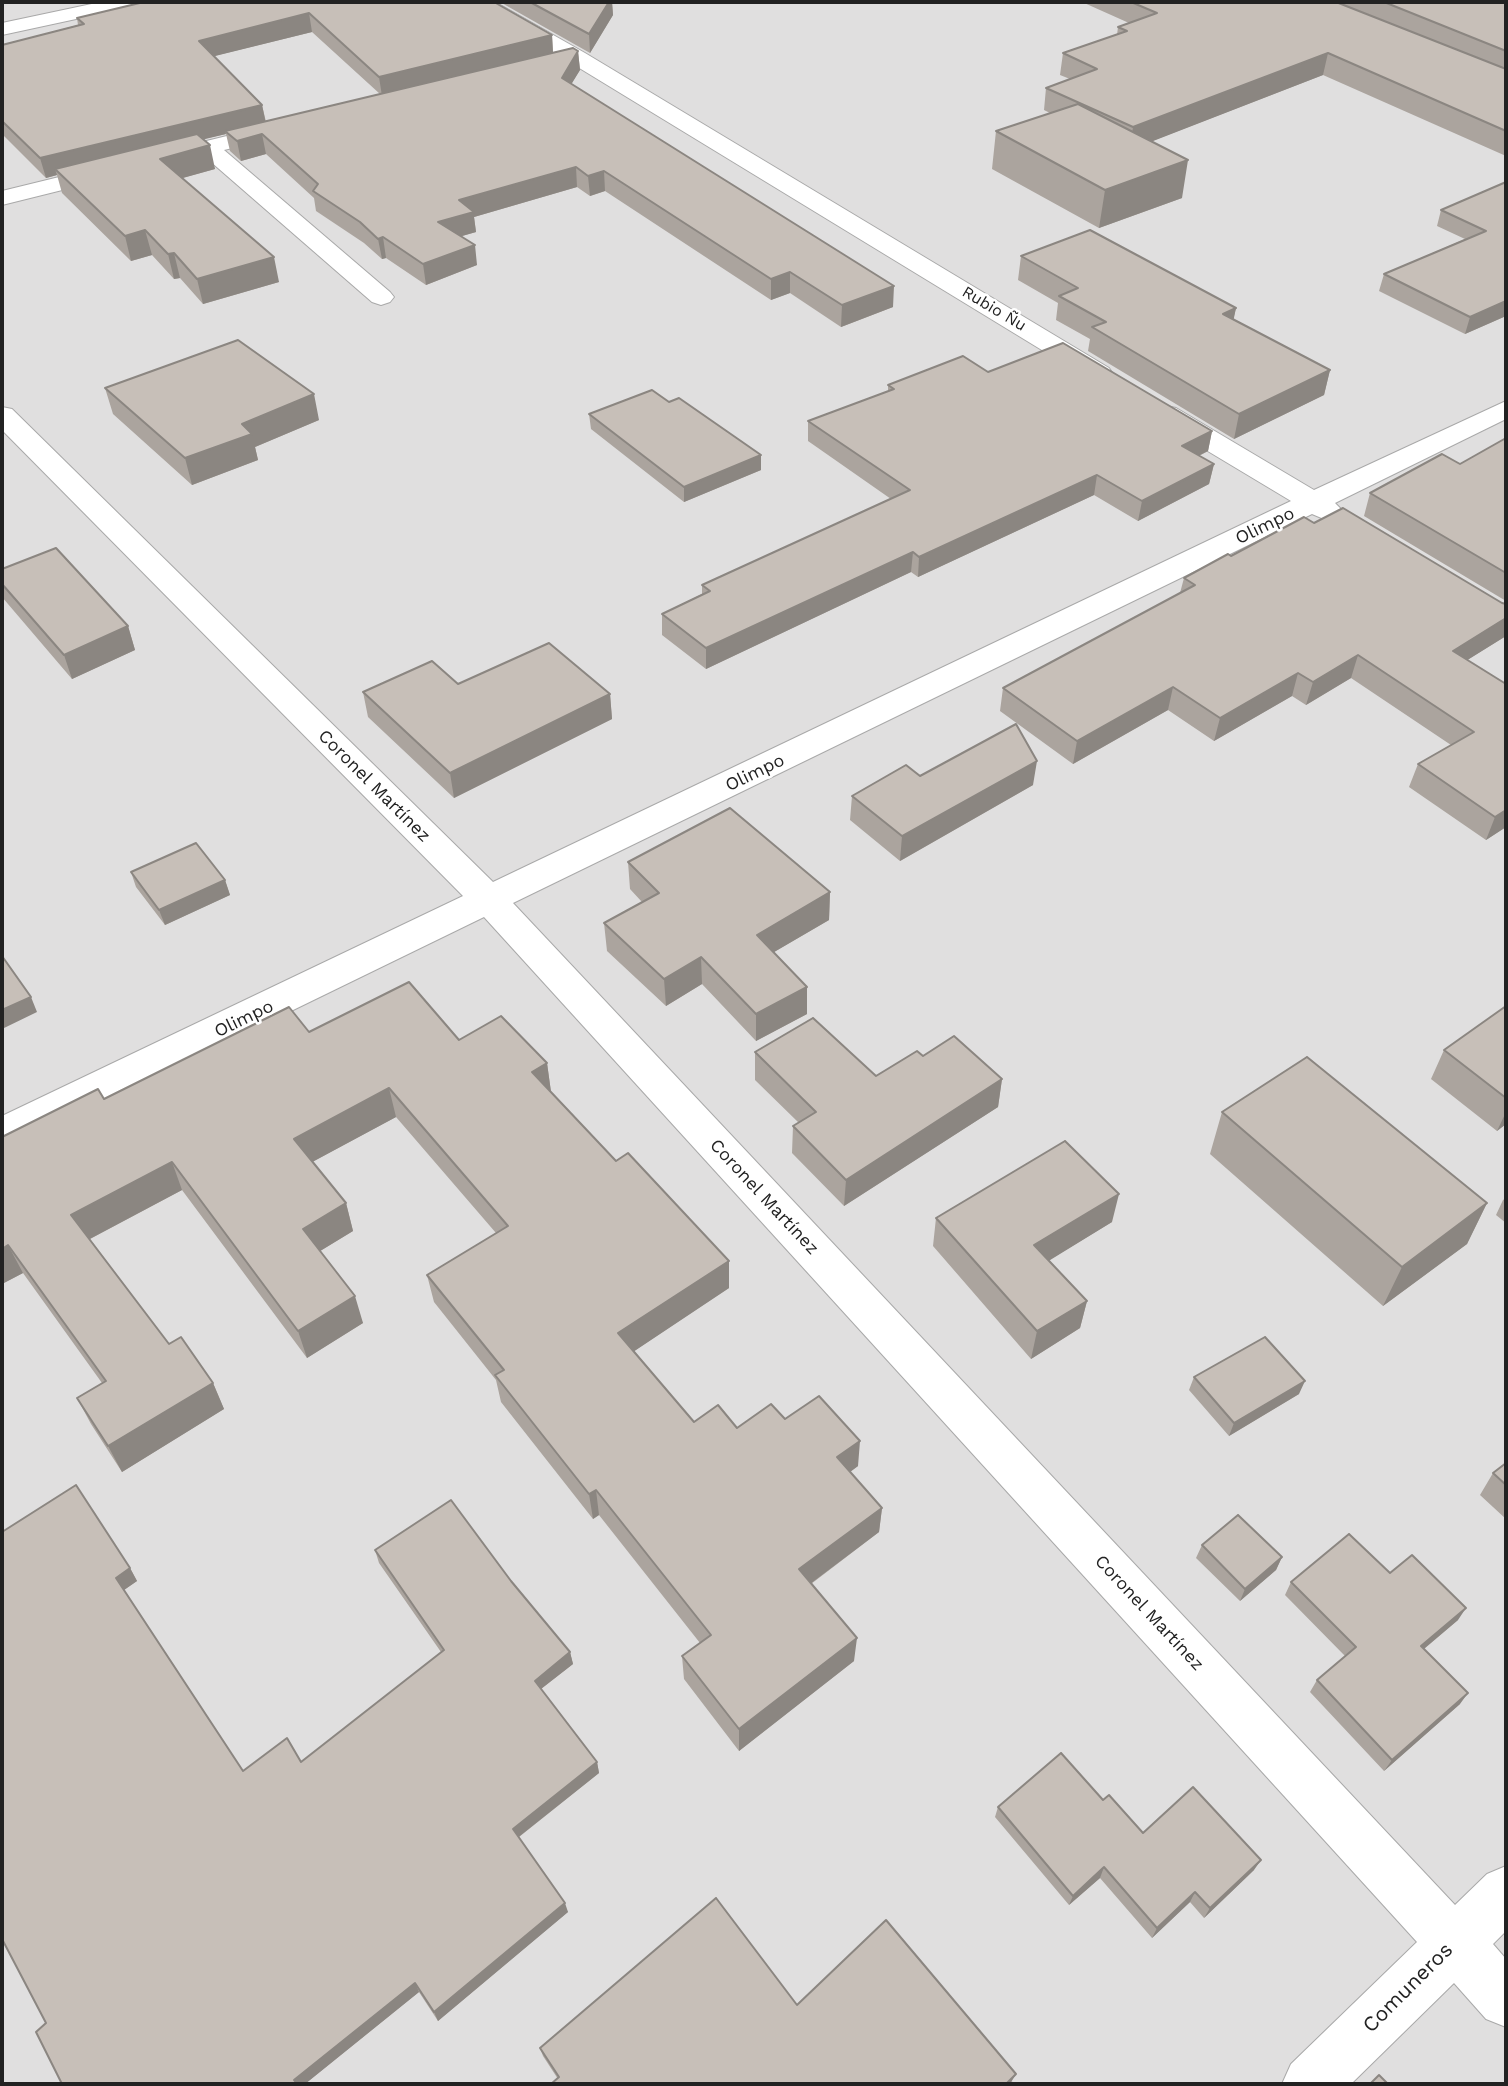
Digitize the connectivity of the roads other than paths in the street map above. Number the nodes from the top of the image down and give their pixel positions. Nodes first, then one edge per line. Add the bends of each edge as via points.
1 (127, 2) edge
2 (481, 2) edge
3 (2, 29) edge
4 (578, 57) junction
5 (551, 64) edge
6 (300, 125) edge
7 (208, 148) junction
8 (2, 198) edge
9 (381, 297) dead end
10 (1123, 388) edge
11 (1147, 402) edge
12 (1506, 410) edge
13 (2, 415) edge
14 (1313, 503) junction
15 (1347, 523) edge
16 (490, 901) junction
17 (2, 1134) edge
18 (1506, 1893) edge
19 (1454, 1942) junction
20 (1506, 1999) edge
21 (1311, 2084) edge

1 - 3 street
2 - 4 street, Rubio Ñu
4 - 5 street
4 - 10 street, Rubio Ñu
6 - 7 street
7 - 8 street
7 - 9 street
11 - 14 street
12 - 14 street, Olimpo
13 - 16 street, Coronel Martínez
14 - 15 street
14 - 16 street, Olimpo
16 - 17 street, Olimpo
16 - 19 street, Coronel Martínez
18 - 19 street, Comuneros
19 - 20 street, Coronel Martínez
19 - 21 street, Comuneros

